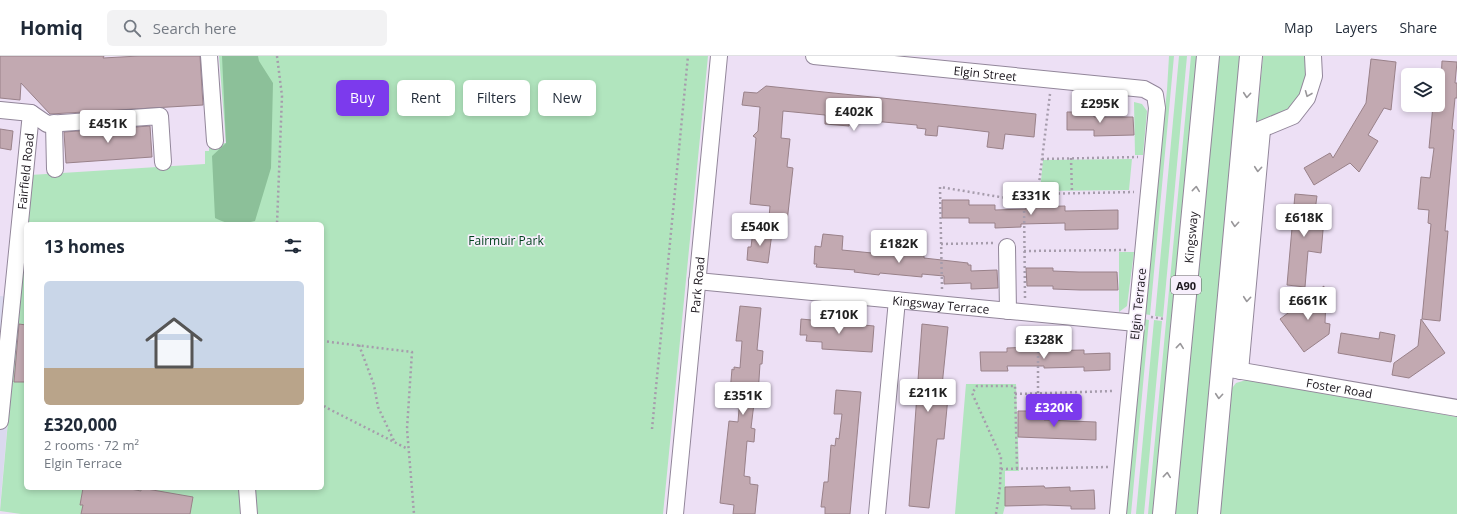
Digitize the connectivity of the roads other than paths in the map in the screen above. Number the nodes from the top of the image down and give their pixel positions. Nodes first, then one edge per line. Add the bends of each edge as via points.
1 (209, 56) edge
2 (719, 56) edge
3 (814, 56) edge
4 (1208, 56) edge
5 (1250, 56) edge
6 (1313, 56) edge
7 (1155, 94) joint
8 (0, 110) edge
9 (31, 113) junction
10 (54, 123) junction
11 (1252, 133) junction
12 (215, 141) dead end
13 (163, 162) dead end
14 (55, 169) dead end
15 (1008, 244) road end
16 (697, 281) junction
17 (898, 300) junction
18 (1008, 311) junction
19 (1136, 323) junction
20 (1231, 370) junction
21 (1, 394) edge
22 (1457, 408) edge
23 (0, 421) edge
24 (246, 490) edge
25 (249, 514) edge
26 (675, 514) edge
27 (877, 514) edge
28 (1118, 514) edge
29 (1164, 514) edge
30 (1209, 514) edge

1 - 12 street
2 - 16 street, Park Road
3 - 7 street, Elgin Street via 1144,89
29 -> 4 highway, Kingsway / A90
5 -> 11 highway
6 -> 11 street via 1314,76 1307,98 1293,116
7 - 19 street, Elgin Terrace via 1157,108 1153,157
8 - 9 street
9 - 10 street via 47,124
9 - 21 street, Fairfield Road
10 - 13 street via 160,116
10 - 14 street
11 -> 20 highway
15 - 18 street
16 - 17 street, Kingsway Terrace
16 - 26 street, Park Road
17 - 18 street, Kingsway Terrace
17 - 27 street
18 - 19 street, Kingsway Terrace
19 - 28 street, Elgin Terrace
20 - 22 street, Foster Road
20 -> 30 highway
21 - 23 street, Fairfield Road
24 - 25 street

